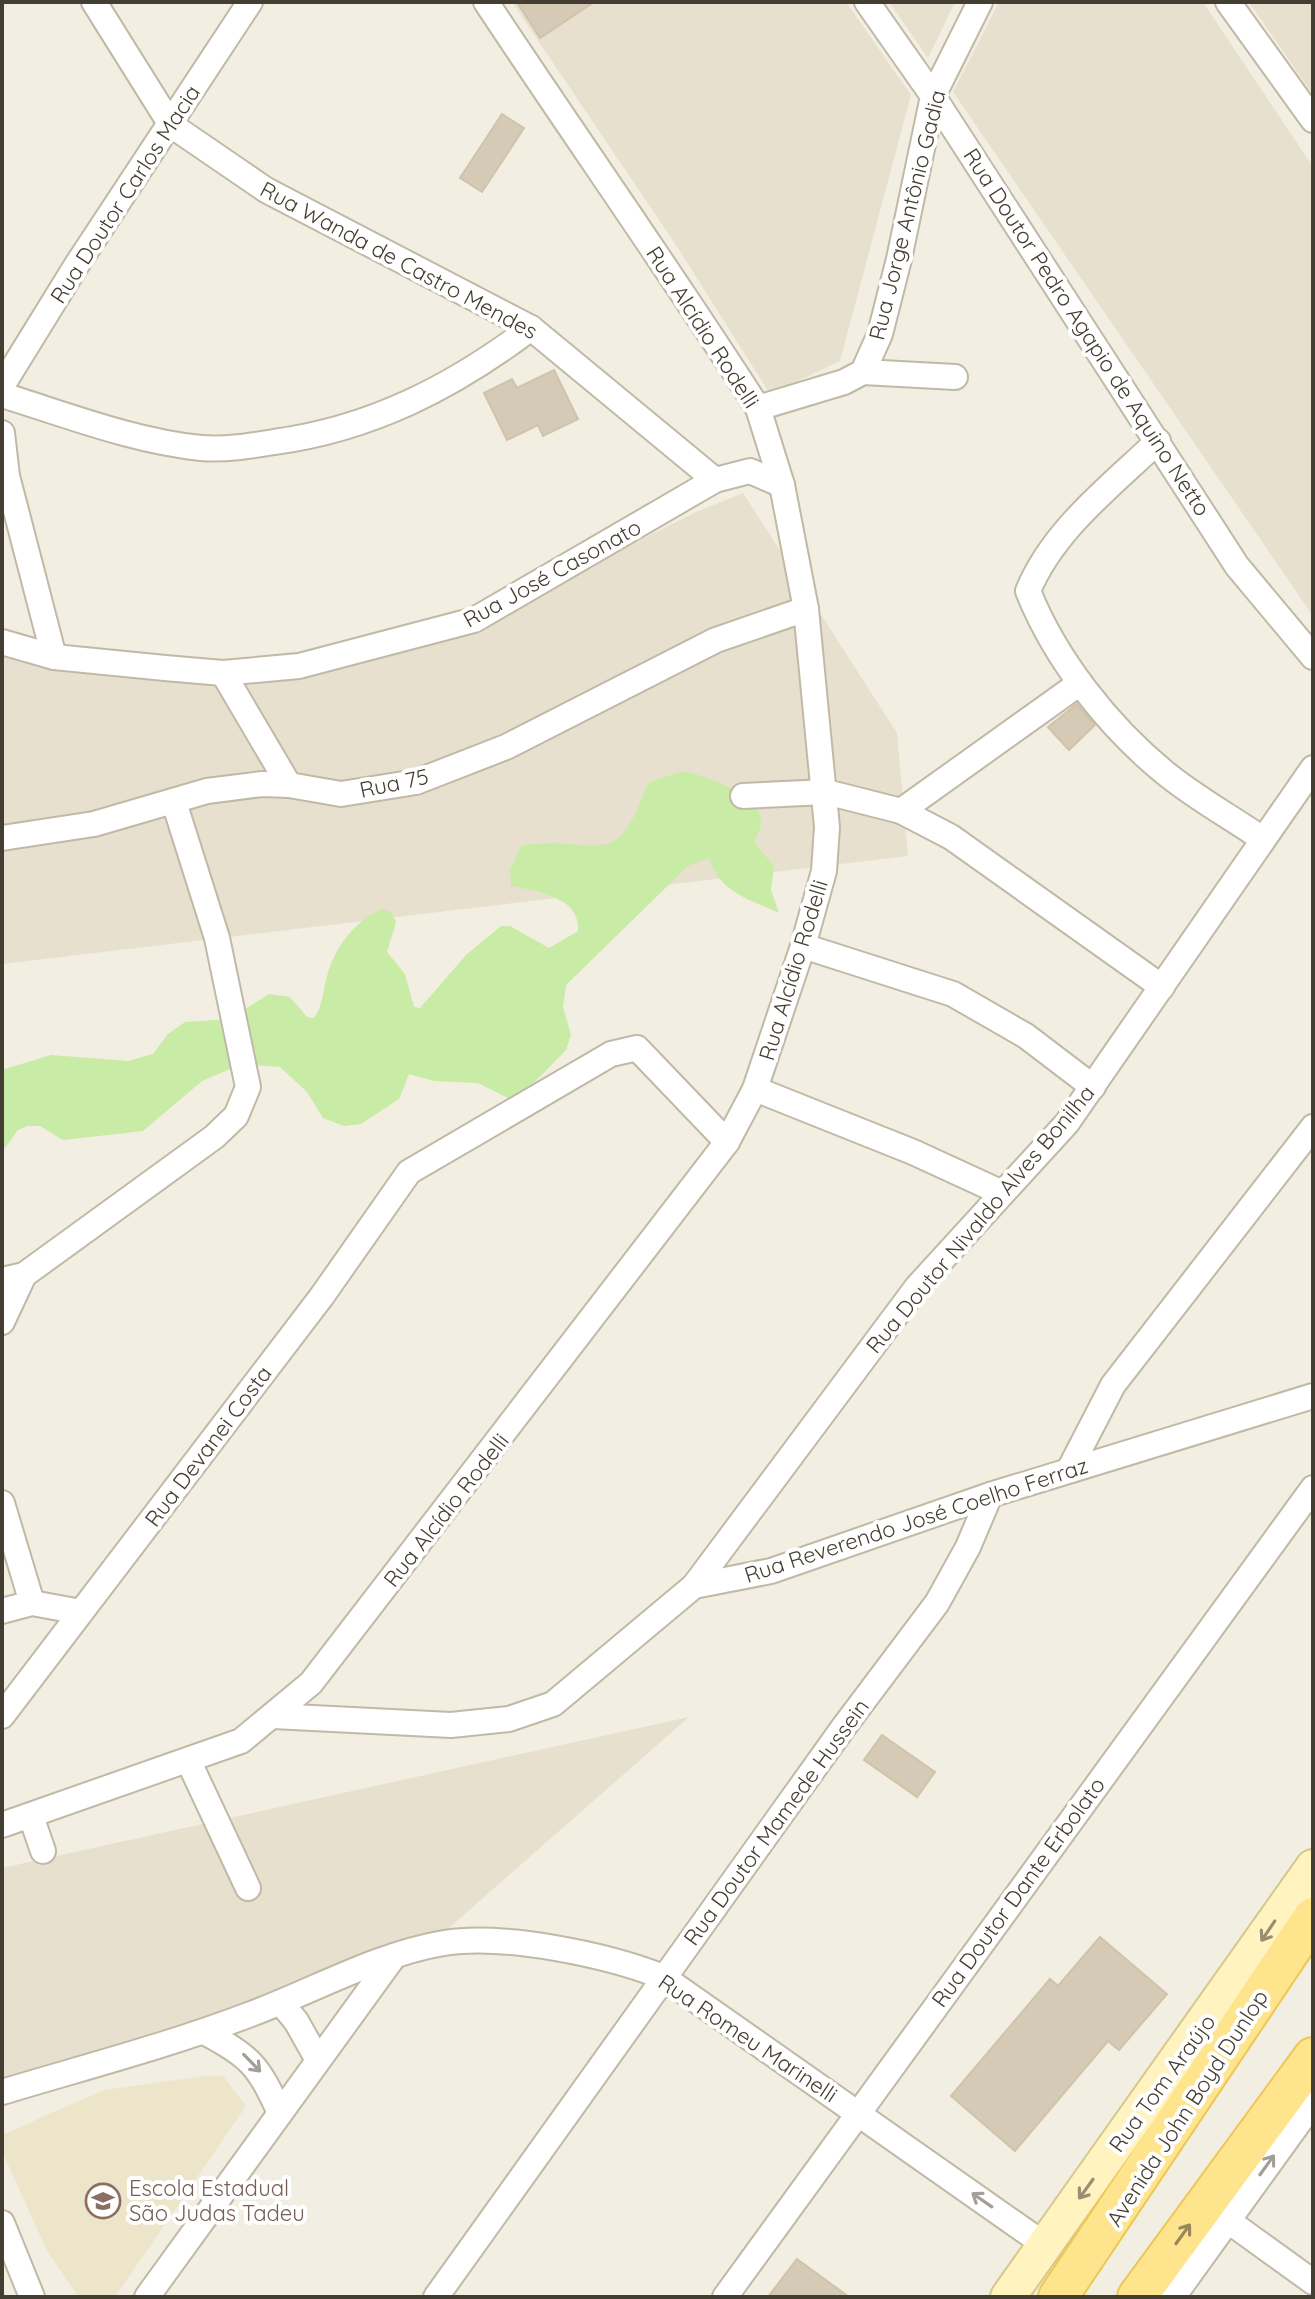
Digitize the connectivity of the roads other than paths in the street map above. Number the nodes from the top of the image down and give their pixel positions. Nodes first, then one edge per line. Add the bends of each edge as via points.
1 (94, 2) edge
2 (250, 2) edge
3 (486, 2) edge
4 (867, 2) edge
5 (980, 2) edge
6 (1228, 2) edge
7 (933, 96) junction
8 (1313, 120) edge
9 (171, 125) junction
10 (531, 328) junction
11 (863, 372) junction
12 (955, 377) dead end
13 (2, 386) edge
14 (2, 395) edge
15 (758, 408) junction
16 (2, 433) edge
17 (1158, 441) junction
18 (715, 480) junction
19 (782, 485) junction
20 (806, 609) junction
21 (2, 642) edge
22 (54, 657) junction
23 (1313, 657) edge
24 (223, 673) junction
25 (1080, 683) junction
26 (1313, 768) edge
27 (289, 785) junction
28 (826, 792) junction
29 (743, 796) dead end
30 (174, 802) junction
31 (901, 811) junction
32 (2, 838) edge
33 (1261, 838) junction
34 (803, 946) junction
35 (1162, 987) junction
36 (1093, 1087) junction
37 (755, 1089) junction
38 (1313, 1127) edge
39 (727, 1142) junction
40 (1000, 1192) junction
41 (13, 1278) edge
42 (2, 1322) edge
43 (1313, 1396) edge
44 (1069, 1470) junction
45 (1313, 1488) edge
46 (990, 1495) junction
47 (2, 1503) edge
48 (694, 1586) junction
49 (32, 1603) junction
50 (2, 1611) edge
51 (81, 1612) junction
52 (2, 1716) edge
53 (273, 1716) junction
54 (189, 1762) junction
55 (31, 1816) junction
56 (2, 1825) edge
57 (43, 1851) dead end
58 (1313, 1867) edge
59 (248, 1888) dead end
60 (1313, 1917) edge
61 (394, 1957) junction
62 (663, 1977) junction
63 (281, 2003) junction
64 (204, 2032) junction
65 (1313, 2057) edge
66 (318, 2060) junction
67 (2, 2092) edge
68 (1313, 2103) edge
69 (857, 2112) junction
70 (280, 2113) junction
71 (1227, 2220) junction
72 (2, 2223) edge
73 (1045, 2245) junction
74 (1313, 2282) edge
75 (32, 2297) edge
76 (147, 2297) edge
77 (436, 2297) edge
78 (725, 2297) edge
79 (1008, 2297) edge
80 (1058, 2297) edge
81 (1137, 2297) edge
82 (1173, 2297) edge

1 - 9 street, Rua Wanda de Castro Mendes
2 - 9 street, Rua Doutor Carlos Macia
3 - 15 street, Rua Alcídio Rodelli
4 - 7 street, Rua Doutor Pedro Agapio de Aquino Netto
5 - 7 street, Rua Jorge Antônio Gadia
6 - 8 street
7 - 11 street, Rua Jorge Antônio Gadia via 884,319
7 - 17 street, Rua Doutor Pedro Agapio de Aquino Netto
9 - 10 street, Rua Wanda de Castro Mendes via 266,190
9 - 13 street, Rua Doutor Carlos Macia
10 - 14 street via 483,364 401,408 355,426 243,447 203,448 131,435
10 - 18 street, Rua Wanda de Castro Mendes
11 - 12 street
11 - 15 street
15 - 19 street, Rua Alcídio Rodelli
16 - 22 street via 7,476
17 - 23 street, Rua Doutor Pedro Agapio de Aquino Netto via 1237,566
17 - 25 street via 1079,516 1039,564 1028,591
18 - 19 street via 750,471
18 - 24 street, Rua José Casonato via 474,620 299,666
19 - 20 street, Rua Alcídio Rodelli
20 - 27 street, Rua 75 via 716,640 506,747 416,782 341,794
20 - 28 street, Rua Alcídio Rodelli
21 - 22 street, Rua José Casonato
22 - 24 street, Rua José Casonato
24 - 27 street
25 - 31 street
25 - 33 street via 1164,772
26 - 33 street, Rua Doutor Nivaldo Alves Bonilha
27 - 30 street, Rua 75 via 207,791
28 - 29 street
28 - 31 street
28 - 34 street, Rua Alcídio Rodelli via 824,871
30 - 32 street, Rua 75 via 94,824
30 - 41 street via 217,938 245,1093 236,1116 214,1137
31 - 35 street via 951,837
33 - 35 street, Rua Doutor Nivaldo Alves Bonilha
34 - 36 street via 953,994 1026,1036
34 - 37 street, Rua Alcídio Rodelli
35 - 36 street, Rua Doutor Nivaldo Alves Bonilha
36 - 40 street, Rua Doutor Nivaldo Alves Bonilha via 1067,1123
37 - 39 street, Rua Alcídio Rodelli
37 - 40 street
38 - 44 street via 1113,1385
39 - 51 street, Rua Devanei Costa via 637,1048 611,1054 409,1172 313,1309
39 - 53 street, Rua Alcídio Rodelli via 311,1683
40 - 48 street, Rua Doutor Nivaldo Alves Bonilha via 917,1287
41 - 42 street
43 - 44 street, Rua Reverendo José Coelho Ferraz
44 - 46 street, Rua Reverendo José Coelho Ferraz
45 - 69 street, Rua Doutor Dante Erbolato
46 - 48 street, Rua Reverendo José Coelho Ferraz via 771,1571
46 - 62 street, Rua Doutor Mamede Hussein via 937,1603
47 - 49 street
48 - 53 street, Rua Reverendo José Coelho Ferraz via 553,1704 509,1719 451,1725
49 - 50 street
49 - 51 street
51 - 52 street, Rua Devanei Costa
53 - 54 street via 241,1741
54 - 55 street
54 - 59 street
55 - 56 street
55 - 57 street
58 -> 73 main road, Rua Tom Araújo
60 - 80 main road, Avenida John Boyd Dunlop
61 - 62 street, Rua Romeu Marinelli via 445,1943 502,1944 582,1952
61 - 63 street, Rua Romeu Marinelli
61 - 66 street
62 - 69 street, Rua Romeu Marinelli
62 - 77 street, Rua Doutor Mamede Hussein
63 - 64 street, Rua Romeu Marinelli
63 - 66 street
64 - 67 street, Rua Romeu Marinelli
64 -> 70 street via 241,2051 262,2073
81 -> 65 main road
66 - 70 street
71 -> 68 street
73 -> 69 street, Rua Romeu Marinelli
69 - 78 street, Rua Doutor Dante Erbolato
70 - 76 street
71 - 74 street
71 - 82 street
72 - 75 street
73 - 79 main road, Rua Tom Araújo

